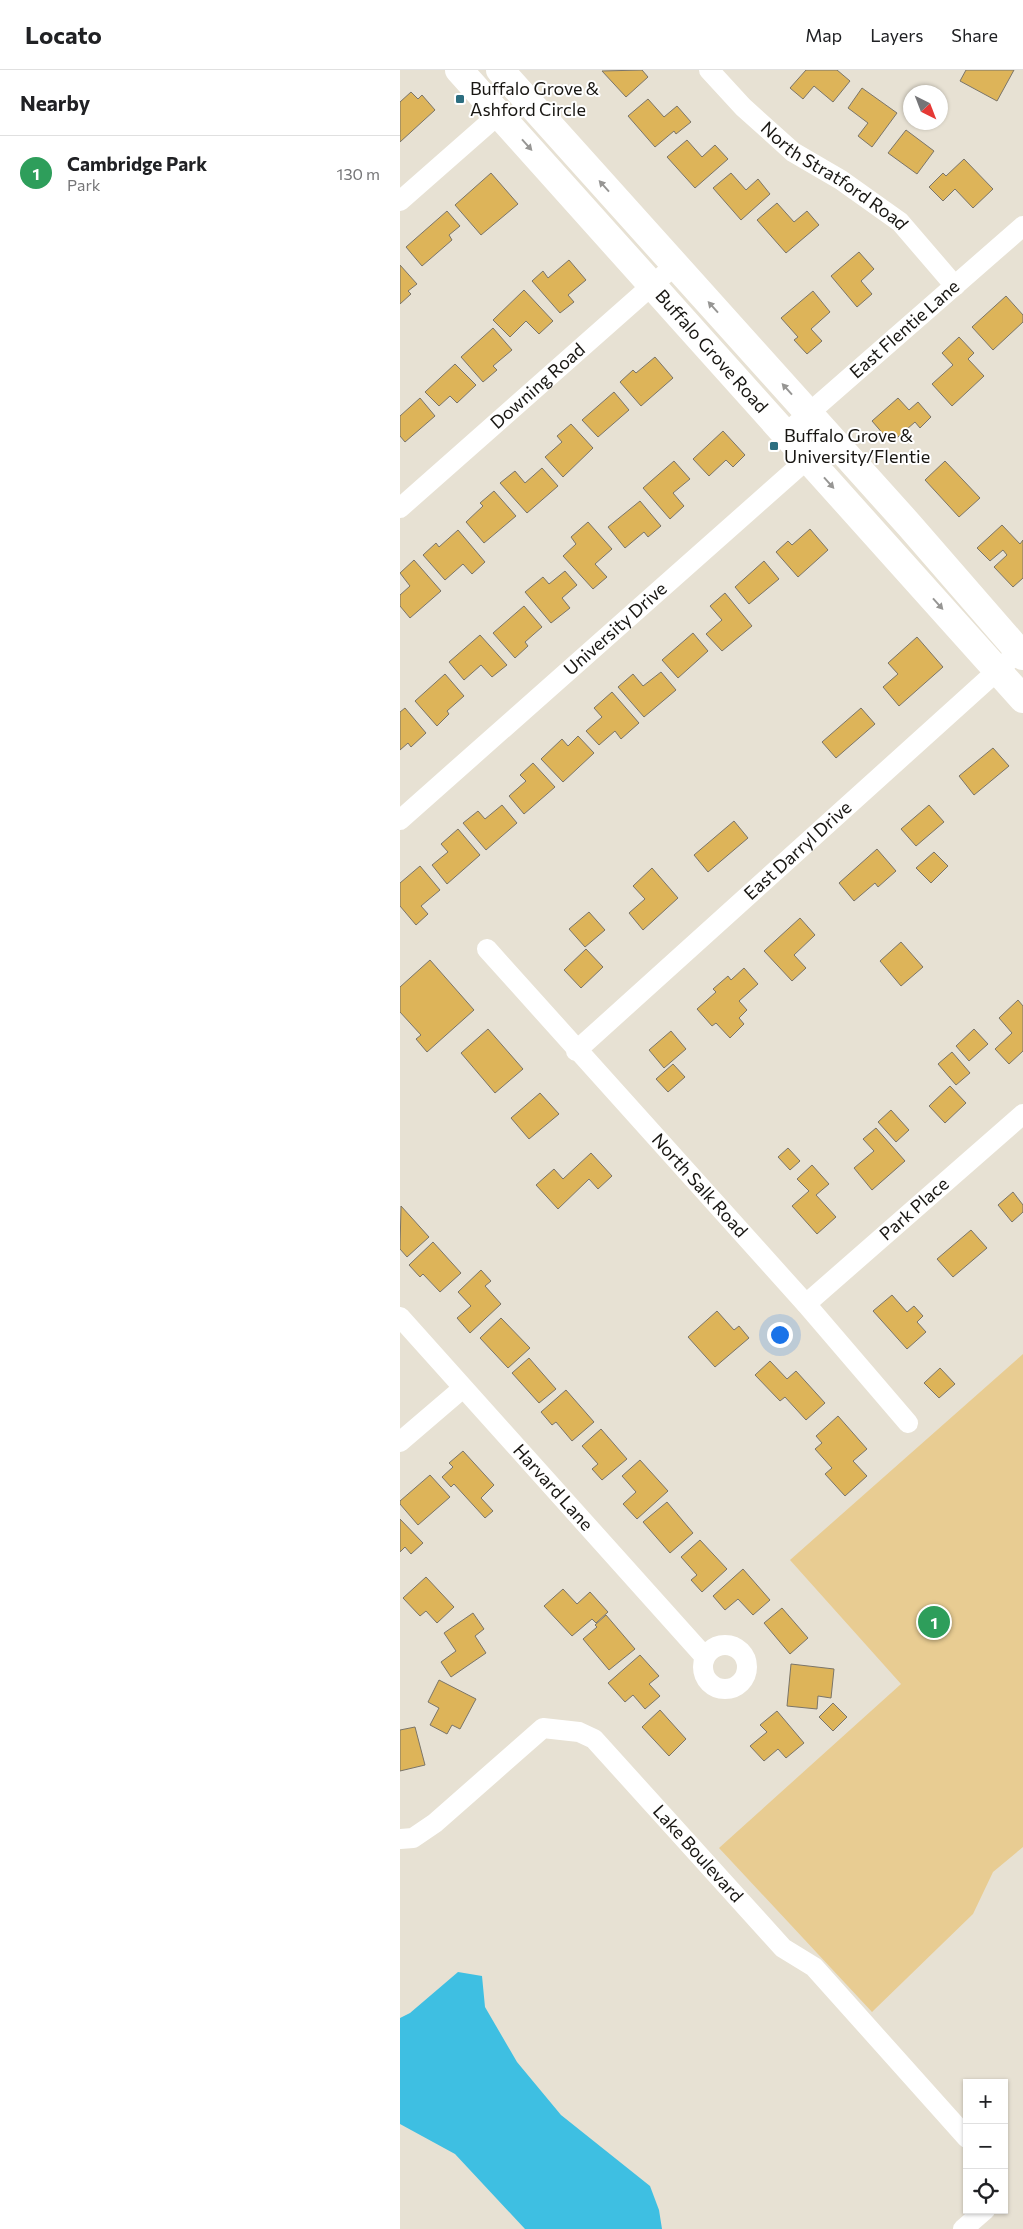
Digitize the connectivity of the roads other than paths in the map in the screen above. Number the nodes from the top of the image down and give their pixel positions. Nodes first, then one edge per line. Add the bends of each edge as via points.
1 (459, 70) edge
2 (500, 70) edge
3 (709, 70) edge
4 (498, 114) junction
5 (400, 201) edge
6 (1023, 226) edge
7 (675, 265) junction
8 (652, 286) junction
9 (955, 286) junction
10 (808, 412) junction
11 (785, 434) junction
12 (831, 438) junction
13 (808, 459) junction
14 (400, 508) edge
15 (1021, 654) edge
16 (998, 671) junction
17 (1023, 699) edge
18 (400, 820) edge
19 (487, 949) dead end
20 (576, 1051) junction
21 (1023, 1114) edge
22 (806, 1304) junction
23 (400, 1317) edge
24 (463, 1388) junction
25 (908, 1423) dead end
26 (400, 1442) edge
27 (705, 1657) dead end
28 (400, 1839) edge
29 (963, 2134) edge
30 (981, 2214) edge
31 (963, 2229) edge

1 - 4 main road, Buffalo Grove Road
7 -> 2 main road, Buffalo Grove Road
3 - 9 street, North Stratford Road via 743,107 793,152 841,180 900,222
4 - 5 street
4 -> 8 main road, Buffalo Grove Road
6 - 9 street, East Flentie Lane
7 - 8 street, Downing Road
10 -> 7 main road, Buffalo Grove Road
8 - 11 main road, Buffalo Grove Road
8 - 14 street, Downing Road
9 - 10 street, East Flentie Lane
10 - 11 street, East Flentie Lane
10 - 12 main road, Buffalo Grove Road
11 - 13 main road, Buffalo Grove Road
12 - 13 street, University Drive
12 - 15 main road, Buffalo Grove Road
13 -> 16 main road, Buffalo Grove Road
13 - 18 street, University Drive
15 - 16 street, East Darryl Drive
16 - 17 main road, Buffalo Grove Road
16 - 20 street, East Darryl Drive
19 - 20 street, North Salk Road
20 - 22 street, North Salk Road
21 - 22 street, Park Place
22 - 25 street, North Salk Road
23 - 24 street, Harvard Lane
24 - 26 street
24 - 27 street, Harvard Lane
28 - 29 street, Lake Boulevard via 413,1838 436,1823 543,1728 579,1732 594,1738 783,1948 814,1967
30 - 31 street

